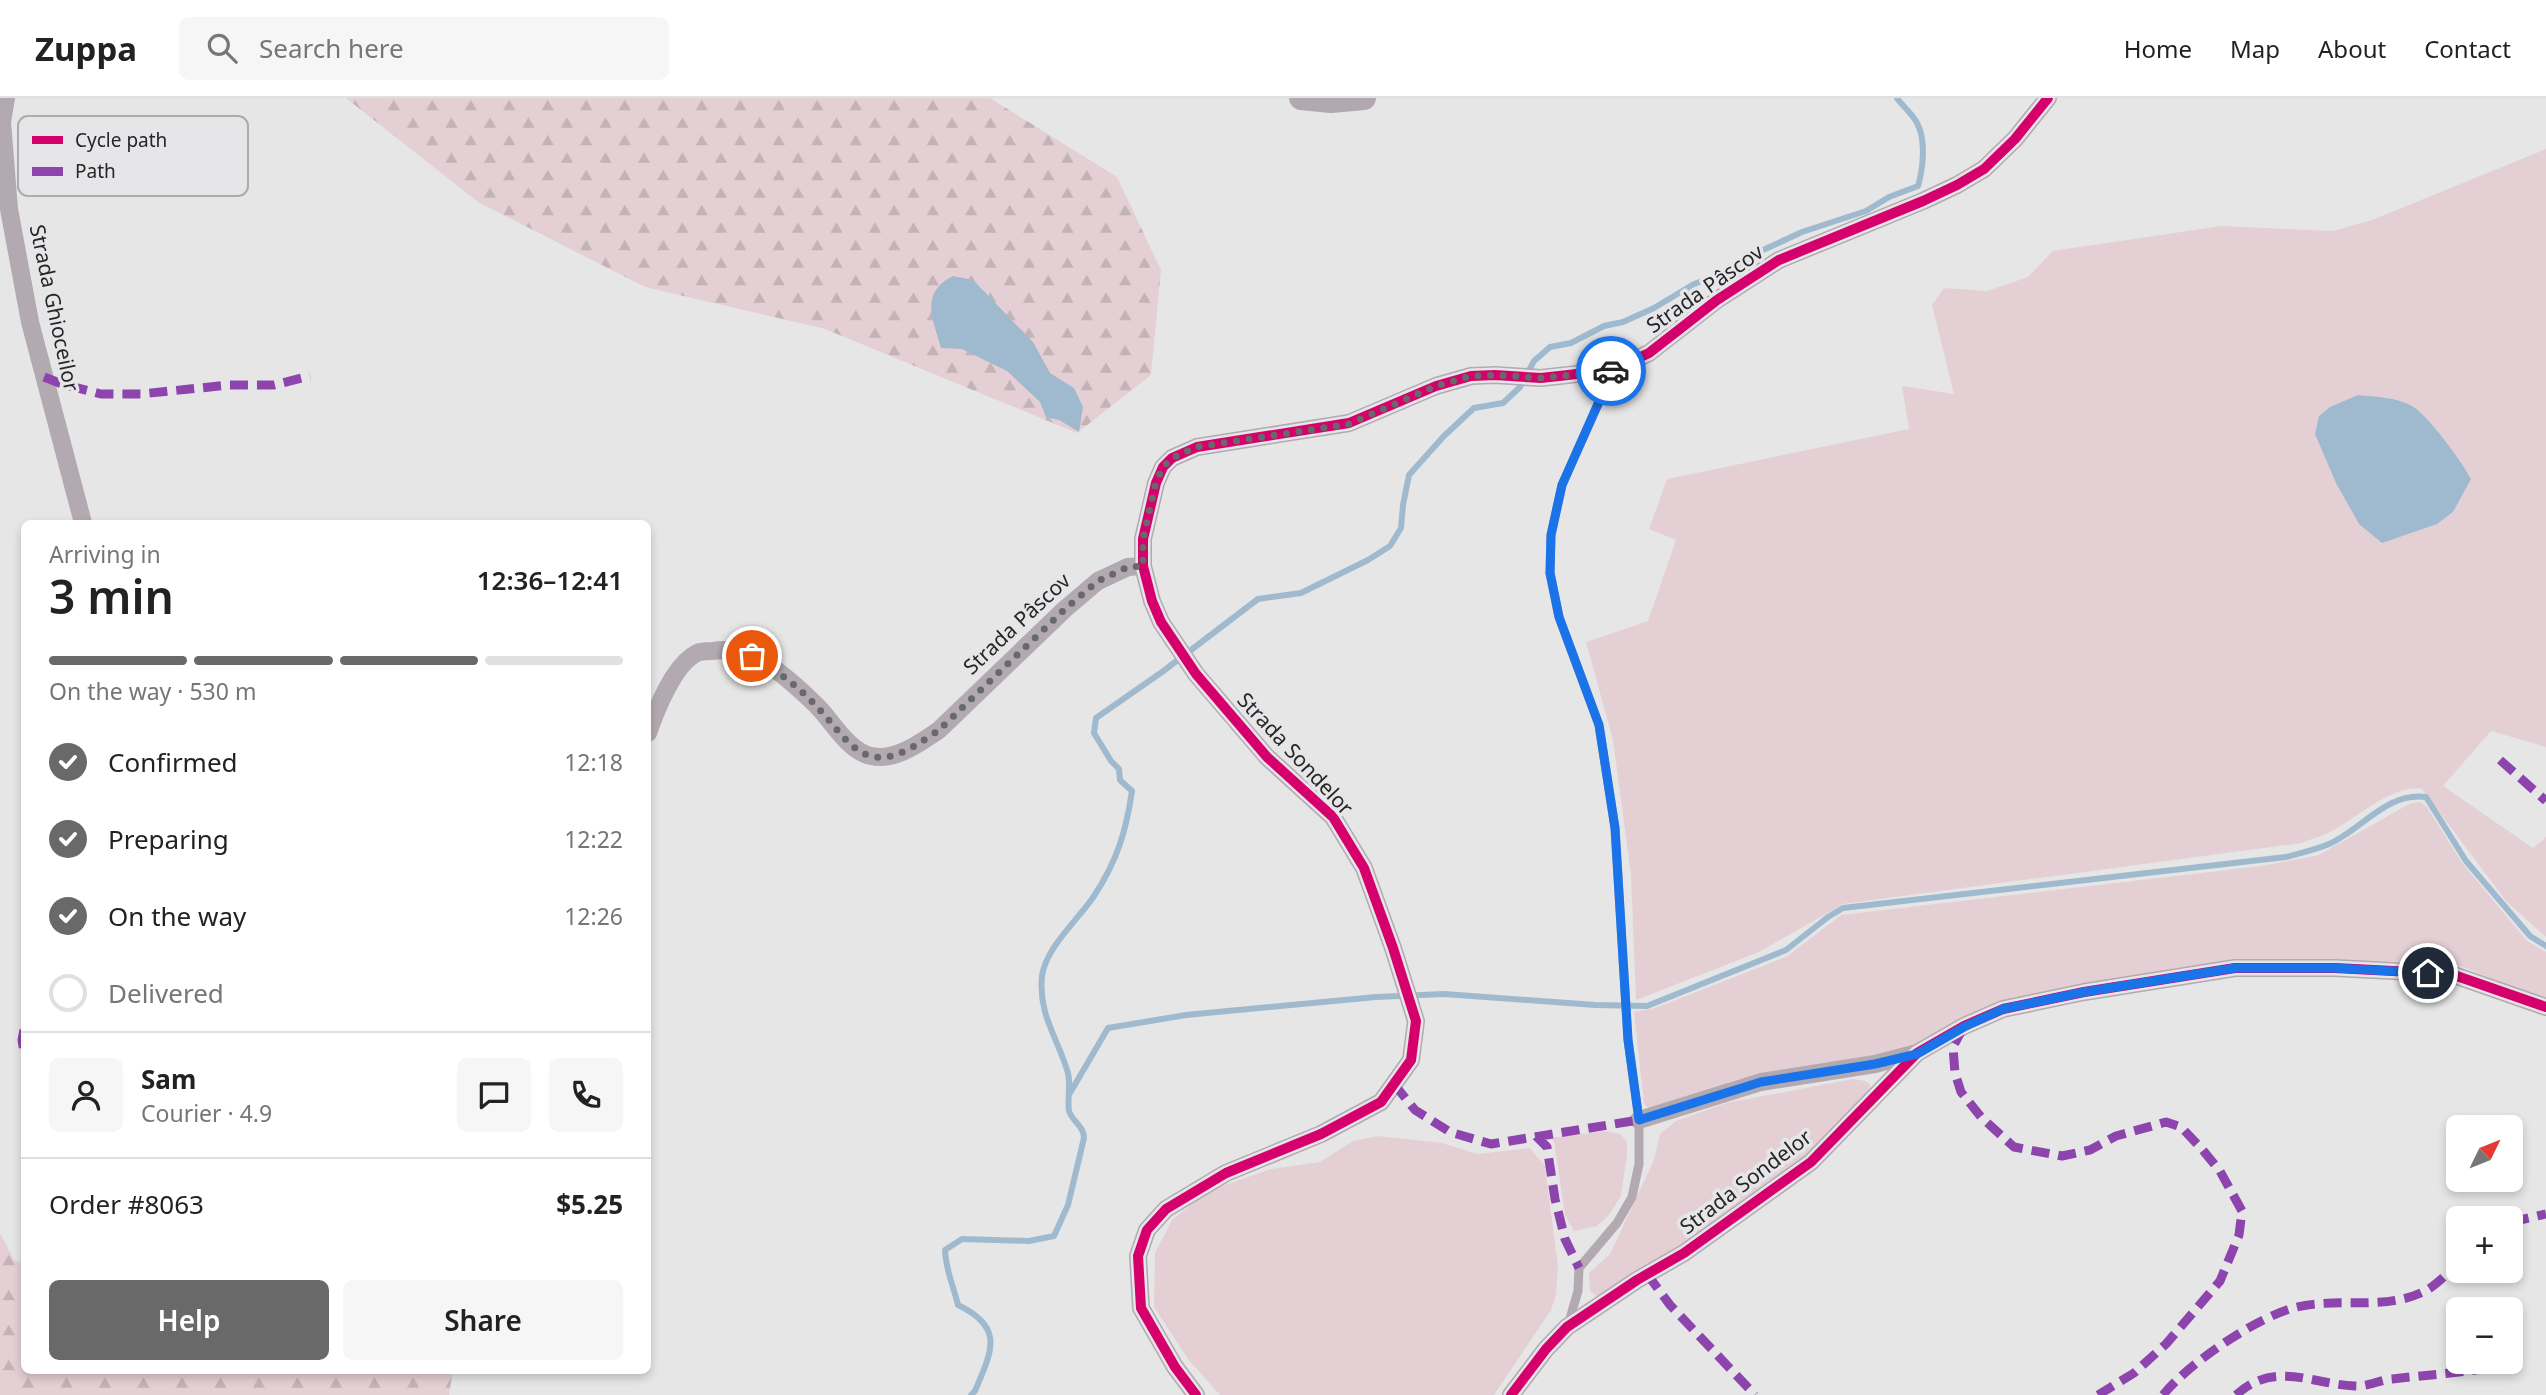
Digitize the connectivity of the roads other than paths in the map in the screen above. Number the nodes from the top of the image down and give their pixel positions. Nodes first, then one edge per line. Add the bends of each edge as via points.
1 (6, 98) edge
2 (1301, 98) edge
3 (1364, 98) edge
4 (2048, 98) edge
5 (1613, 370) junction
6 (82, 520) edge
7 (1143, 566) junction
8 (651, 725) edge
9 (2546, 1007) edge
10 (1917, 1054) junction
11 (1639, 1120) junction
12 (1567, 1327) junction
13 (1196, 1395) edge
14 (1511, 1395) edge

1 - 6 street, Strada Ghioceilor via 2,122 9,209 30,322
2 - 3 main road
4 - 5 street, Strada Pâscov via 1983,169 1923,201 1779,260 1717,300 1649,353
5 - 7 street, Strada Pâscov via 1541,378 1471,376 1436,386 1349,424 1196,447 1163,467 1143,539
5 - 11 lane via 1562,485 1551,535 1550,573 1559,617 1599,725 1615,828 1628,1040
7 - 8 street, Strada Pâscov via 1128,567 1098,581 939,730 916,746 891,755 871,756 852,745 773,668 752,656 724,649 697,653 676,673
7 - 13 street, Strada Sondelor via 1161,622 1196,674 1267,757 1333,817 1364,868 1416,1021 1411,1060 1381,1102 1321,1134 1226,1173 1166,1209 1147,1230 1138,1256 1141,1308
9 - 10 street, Strada Sondelor via 2451,974 2235,968 2003,1009
10 - 11 street via 1761,1082
10 - 12 street, Strada Sondelor via 1811,1162 1684,1253
11 - 12 lane via 1639,1164 1632,1197 1580,1268
12 - 14 street, Strada Sondelor

